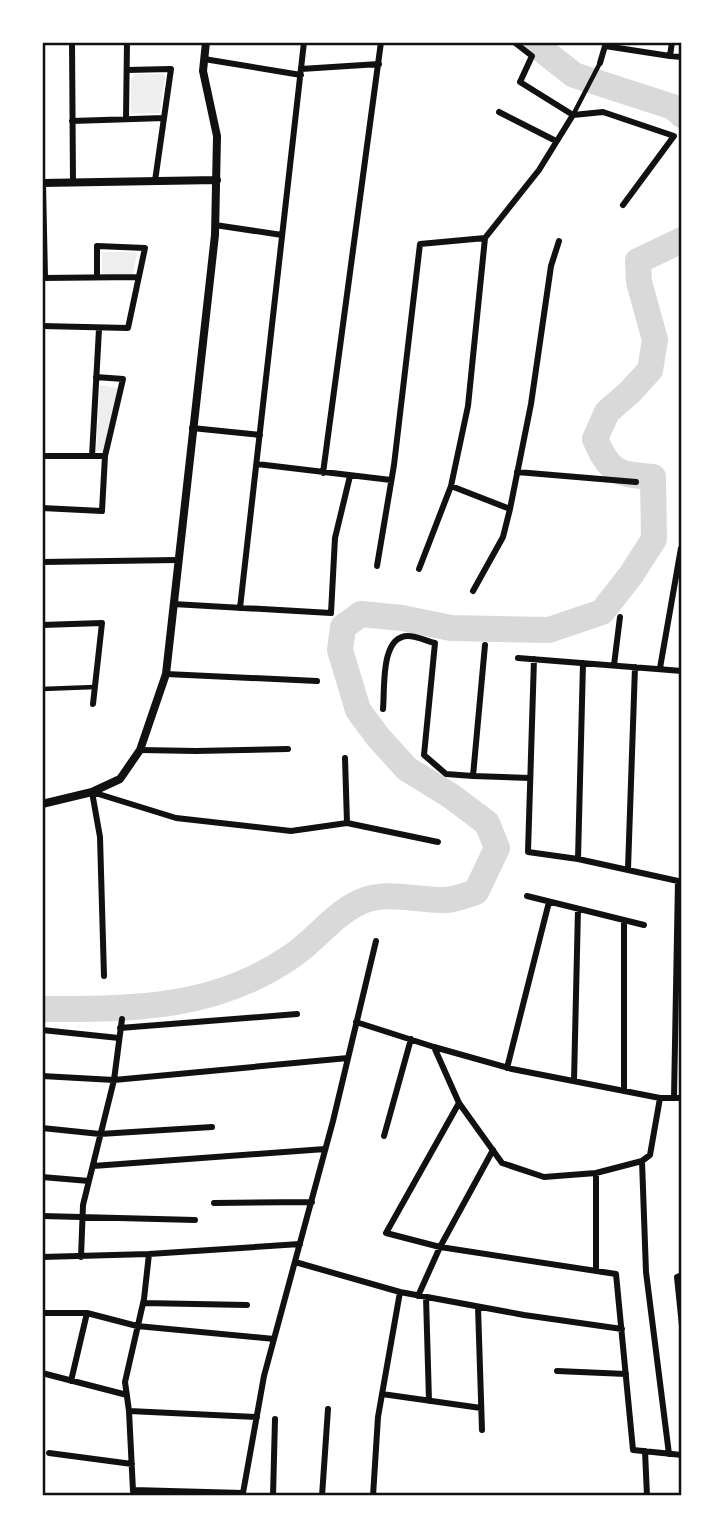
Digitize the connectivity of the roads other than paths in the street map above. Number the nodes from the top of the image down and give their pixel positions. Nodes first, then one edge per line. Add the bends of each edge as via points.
1 (72, 42) edge
2 (127, 42) edge
3 (206, 42) edge
4 (304, 42) edge
5 (381, 42) edge
6 (514, 42) edge
7 (672, 42) edge
8 (670, 56) junction
9 (682, 57) edge
10 (204, 59) junction
11 (600, 63) joint
12 (379, 64) junction
13 (127, 70) junction
14 (301, 72) junction
15 (499, 113) dead end
16 (573, 115) junction
17 (164, 118) junction
18 (127, 119) junction
19 (72, 121) junction
20 (556, 141) junction
21 (217, 180) junction
22 (155, 181) junction
23 (43, 183) edge
24 (73, 183) junction
25 (623, 205) dead end
26 (215, 225) junction
27 (282, 235) junction
28 (485, 238) junction
29 (43, 240) edge
30 (559, 241) dead end
31 (43, 277) edge
32 (97, 277) junction
33 (138, 277) junction
34 (42, 326) edge
35 (99, 329) junction
36 (96, 377) junction
37 (192, 428) junction
38 (260, 435) junction
39 (42, 456) edge
40 (92, 456) junction
41 (105, 456) junction
42 (257, 464) junction
43 (517, 472) junction
44 (323, 473) junction
45 (350, 476) junction
46 (391, 480) junction
47 (636, 482) dead end
48 (451, 486) junction
49 (42, 508) edge
50 (510, 509) junction
51 (681, 548) edge
52 (177, 560) junction
53 (42, 562) edge
54 (377, 566) dead end
55 (419, 569) dead end
56 (473, 592) dead end
57 (173, 604) junction
58 (240, 608) junction
59 (620, 617) dead end
60 (42, 625) edge
61 (485, 645) dead end
62 (519, 658) dead end
63 (534, 659) junction
64 (583, 663) junction
65 (614, 665) junction
66 (635, 667) junction
67 (660, 668) junction
68 (682, 671) edge
69 (166, 674) junction
70 (317, 681) dead end
71 (95, 687) junction
72 (42, 689) edge
73 (93, 704) dead end
74 (383, 709) dead end
75 (288, 749) dead end
76 (140, 750) junction
77 (345, 758) dead end
78 (473, 776) junction
79 (530, 778) junction
80 (92, 792) junction
81 (42, 803) edge
82 (346, 823) junction
83 (438, 842) dead end
84 (578, 859) junction
85 (628, 869) junction
86 (527, 897) dead end
87 (549, 902) junction
88 (578, 909) junction
89 (624, 920) junction
90 (643, 925) dead end
91 (376, 941) dead end
92 (104, 976) dead end
93 (297, 1014) dead end
94 (122, 1019) dead end
95 (356, 1022) junction
96 (120, 1028) junction
97 (42, 1030) edge
98 (119, 1038) junction
99 (411, 1040) junction
100 (434, 1047) junction
101 (348, 1058) junction
102 (507, 1068) junction
103 (42, 1076) edge
104 (114, 1080) junction
105 (574, 1081) junction
106 (624, 1091) junction
107 (660, 1098) junction
108 (678, 1098) edge
109 (459, 1103) junction
110 (212, 1127) dead end
111 (42, 1128) edge
112 (100, 1134) junction
113 (384, 1136) dead end
114 (325, 1149) junction
115 (493, 1150) junction
116 (642, 1161) junction
117 (93, 1166) junction
118 (596, 1173) junction
119 (42, 1177) edge
120 (89, 1181) junction
121 (312, 1202) junction
122 (214, 1203) dead end
123 (42, 1216) edge
124 (82, 1218) junction
125 (195, 1220) dead end
126 (300, 1244) junction
127 (440, 1247) junction
128 (149, 1254) junction
129 (42, 1257) edge
130 (80, 1257) junction
131 (295, 1262) junction
132 (596, 1271) junction
133 (682, 1275) edge
134 (400, 1292) junction
135 (418, 1296) junction
136 (426, 1297) junction
137 (143, 1303) junction
138 (247, 1305) dead end
139 (478, 1307) junction
140 (42, 1313) edge
141 (87, 1313) junction
142 (137, 1326) junction
143 (682, 1326) edge
144 (622, 1329) junction
145 (274, 1339) junction
146 (557, 1371) dead end
147 (42, 1373) edge
148 (626, 1374) junction
149 (72, 1381) junction
150 (382, 1394) junction
151 (127, 1395) junction
152 (429, 1401) junction
153 (481, 1408) junction
154 (328, 1409) dead end
155 (129, 1411) junction
156 (257, 1417) junction
157 (275, 1419) dead end
158 (482, 1430) dead end
159 (645, 1451) junction
160 (49, 1453) dead end
161 (669, 1454) junction
162 (682, 1455) edge
163 (132, 1464) junction
164 (134, 1494) edge
165 (273, 1496) edge
166 (322, 1496) edge
167 (373, 1496) edge
168 (647, 1496) edge

1 - 19 street
2 - 13 street
3 - 10 street
4 - 14 street
5 - 12 street
6 - 16 street via 532,56 520,82
7 - 8 street
8 - 9 street
8 - 11 street via 606,46
10 - 14 street
10 - 21 street via 217,136
11 - 16 street
12 - 14 street
12 - 44 street
13 - 17 street via 171,69
13 - 18 street
14 - 27 street
15 - 20 street
16 - 20 street
16 - 25 street via 603,112 674,136
17 - 18 street
17 - 22 street
18 - 19 street
19 - 24 street
20 - 28 street
21 - 22 street
21 - 26 street
22 - 24 street
23 - 24 street
23 - 29 street
26 - 27 street
26 - 37 street
27 - 38 street
28 - 46 street via 420,244
28 - 48 street via 468,407
29 - 31 street
30 - 43 street
31 - 32 street
32 - 33 street
32 - 33 street via 97,246 145,248
33 - 35 street via 128,328
34 - 35 street
35 - 36 street
36 - 40 street
36 - 41 street via 123,379
37 - 38 street
37 - 52 street
38 - 42 street
39 - 40 street
40 - 41 street
41 - 49 street via 102,511
42 - 44 street
42 - 58 street
43 - 47 street
43 - 50 street
44 - 45 street
45 - 46 street
45 - 58 street via 335,538 331,613
46 - 54 street
48 - 50 street
48 - 55 street
50 - 56 street via 503,537
51 - 67 street
52 - 53 street
52 - 57 street
57 - 58 street
57 - 69 street
59 - 65 street
60 - 71 street via 102,623
61 - 78 street
62 - 63 street
63 - 64 street
63 - 79 street
64 - 65 street
64 - 84 street
65 - 66 street
66 - 67 street
66 - 85 street
67 - 68 street
69 - 70 street
69 - 76 street
71 - 72 street
71 - 73 street
74 - 78 street via 388,648 407,636 435,643 424,755 446,774
75 - 76 street
76 - 80 street via 120,779
77 - 82 street
78 - 79 street
79 - 84 street via 528,852
80 - 81 street
80 - 82 street via 176,818 291,831
80 - 92 street via 100,837
82 - 83 street
84 - 85 street
85 - 108 street via 678,881
86 - 87 street
87 - 88 street
87 - 102 street
88 - 89 street
88 - 105 street
89 - 90 street
89 - 106 street
91 - 95 street
93 - 96 street
94 - 96 street
95 - 99 street
95 - 101 street
96 - 98 street
97 - 98 street
98 - 104 street
99 - 100 street
99 - 113 street
100 - 102 street
100 - 109 street
101 - 104 street
101 - 114 street
102 - 105 street
103 - 104 street
104 - 112 street
105 - 106 street
106 - 107 street
107 - 108 street
107 - 116 street via 650,1155
109 - 115 street
109 - 127 street via 386,1233
110 - 112 street
111 - 112 street
112 - 117 street
114 - 117 street
114 - 121 street
115 - 118 street via 502,1163 544,1177
115 - 127 street
116 - 118 street
116 - 161 street via 646,1272
117 - 120 street
118 - 132 street
119 - 120 street
120 - 124 street
121 - 122 street
121 - 126 street
123 - 124 street
124 - 125 street
124 - 130 street
126 - 128 street
126 - 131 street
127 - 132 street
127 - 135 street
128 - 130 street
128 - 137 street
129 - 130 street
131 - 134 street
131 - 145 street
132 - 144 street via 617,1274
133 - 143 street via 677,1277
134 - 135 street
134 - 150 street
135 - 136 street
136 - 139 street
136 - 152 street
137 - 138 street
137 - 142 street
139 - 144 street
139 - 153 street
140 - 141 street
141 - 142 street
141 - 149 street
142 - 145 street
142 - 151 street via 125,1382
144 - 148 street
145 - 156 street
146 - 148 street
147 - 149 street
148 - 159 street via 633,1450
149 - 151 street
150 - 152 street
150 - 167 street
151 - 155 street
152 - 153 street
153 - 158 street
154 - 166 street
155 - 156 street
155 - 163 street
156 - 164 street via 243,1493
157 - 165 street
159 - 161 street
159 - 168 street
160 - 163 street
161 - 162 street
163 - 164 street

